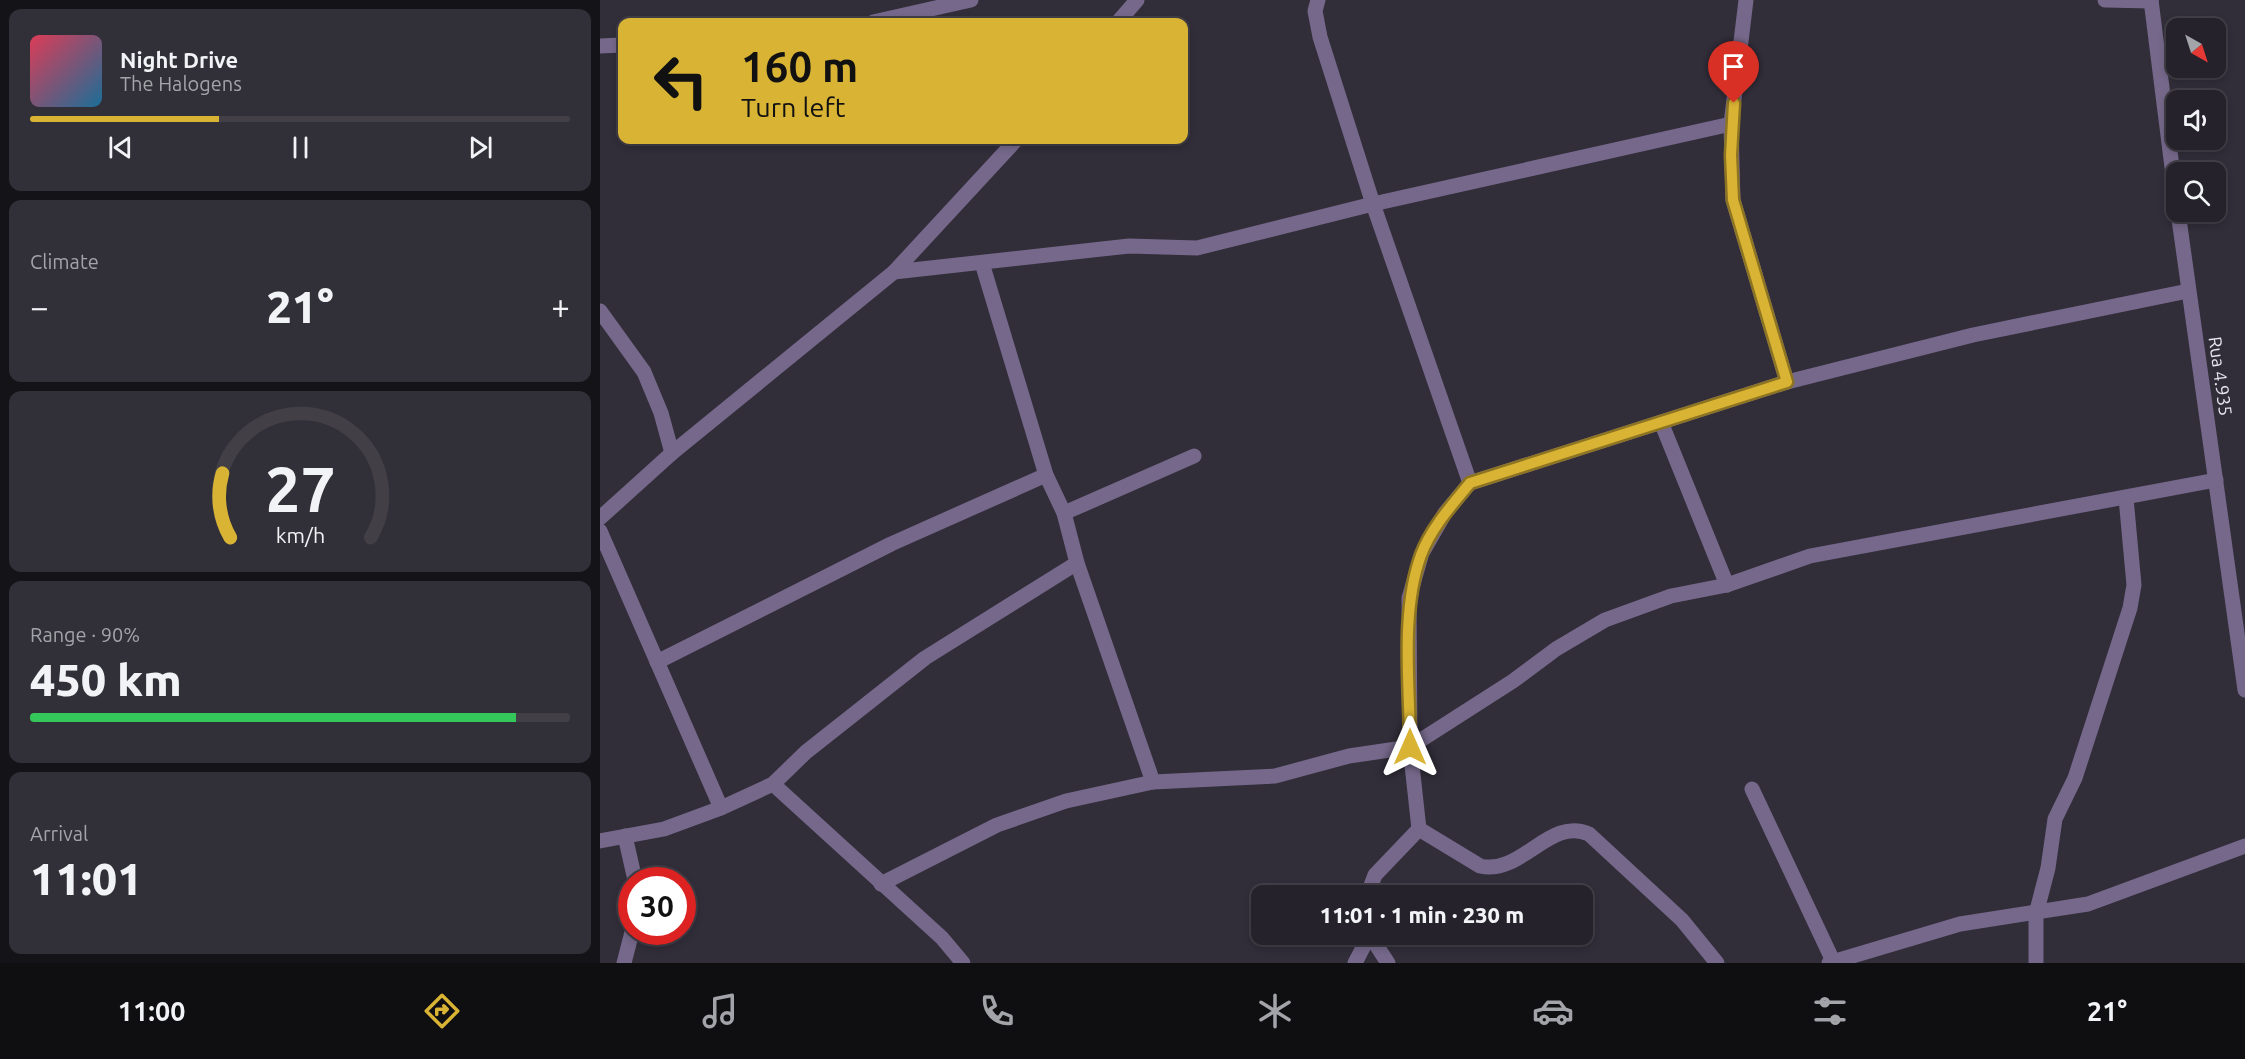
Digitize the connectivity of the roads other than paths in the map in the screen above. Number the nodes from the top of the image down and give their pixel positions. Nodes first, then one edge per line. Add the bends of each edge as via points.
1 (971, 0) edge
2 (1137, 0) edge
3 (1318, 0) edge
4 (1746, 0) edge
5 (2105, 0) edge
6 (2151, 1) edge
7 (891, 18) edge
8 (1121, 18) edge
9 (618, 45) edge
10 (600, 46) edge
11 (1731, 124) junction
12 (1012, 144) edge
13 (2171, 162) edge
14 (1373, 204) junction
15 (2179, 222) edge
16 (981, 263) junction
17 (894, 272) junction
18 (2188, 291) junction
19 (600, 311) edge
20 (1787, 382) junction
21 (1660, 422) junction
22 (672, 453) junction
23 (1194, 456) dead end
24 (1046, 475) junction
25 (2216, 480) junction
26 (1470, 483) junction
27 (2126, 498) junction
28 (1064, 513) junction
29 (600, 518) edge
30 (600, 531) edge
31 (1077, 563) junction
32 (1727, 585) junction
33 (657, 662) junction
34 (2245, 690) edge
35 (1410, 747) junction
36 (1154, 782) junction
37 (773, 784) junction
38 (1752, 789) dead end
39 (721, 808) junction
40 (1419, 829) junction
41 (626, 836) junction
42 (600, 841) edge
43 (2245, 846) edge
44 (632, 867) edge
45 (881, 884) junction
46 (1371, 885) edge
47 (2036, 914) junction
48 (629, 945) edge
49 (1365, 945) edge
50 (1376, 945) edge
51 (1831, 962) edge
52 (624, 963) edge
53 (963, 963) edge
54 (1355, 963) edge
55 (1389, 963) edge
56 (1717, 963) edge
57 (2037, 963) edge

1 - 7 street
2 - 8 street
3 - 14 street via 1315,11 1320,37
4 - 11 street
5 - 6 street
6 - 13 street
9 - 10 street
11 - 14 street
11 - 20 street via 1733,200
12 - 17 street
14 - 16 street via 1197,248 1129,246
14 - 26 street
15 - 18 street, Rua 4.935
16 - 17 street
16 - 24 street
17 - 22 street
18 - 20 street via 1973,335
18 - 25 street, Rua 4.935
19 - 22 street via 644,372
20 - 21 street
21 - 26 street
21 - 32 street
22 - 29 street
23 - 28 street
24 - 28 street
24 - 33 street via 930,525
25 - 27 street
25 - 34 street, Rua 4.935
26 - 35 street via 1445,513 1422,554 1409,598
27 - 32 street via 1810,556
27 - 47 street via 2134,585 2130,608 2075,778 2055,819
28 - 31 street
30 - 33 street
31 - 36 street
31 - 37 street via 925,658 806,752
32 - 35 street via 1671,596 1605,620
33 - 39 street
35 - 36 street via 1349,756 1275,776
35 - 40 street
36 - 45 street via 1066,801 997,825
37 - 39 street
37 - 45 street
38 - 51 street
39 - 41 street via 664,829
40 - 46 street via 1375,875
40 - 56 street via 1491,869 1566,830 1583,831 1682,920
41 - 42 street
41 - 44 street
43 - 47 street via 2088,904
45 - 53 street via 942,938
47 - 51 street via 1960,924
47 - 57 street
48 - 52 street
49 - 54 street
50 - 55 street

